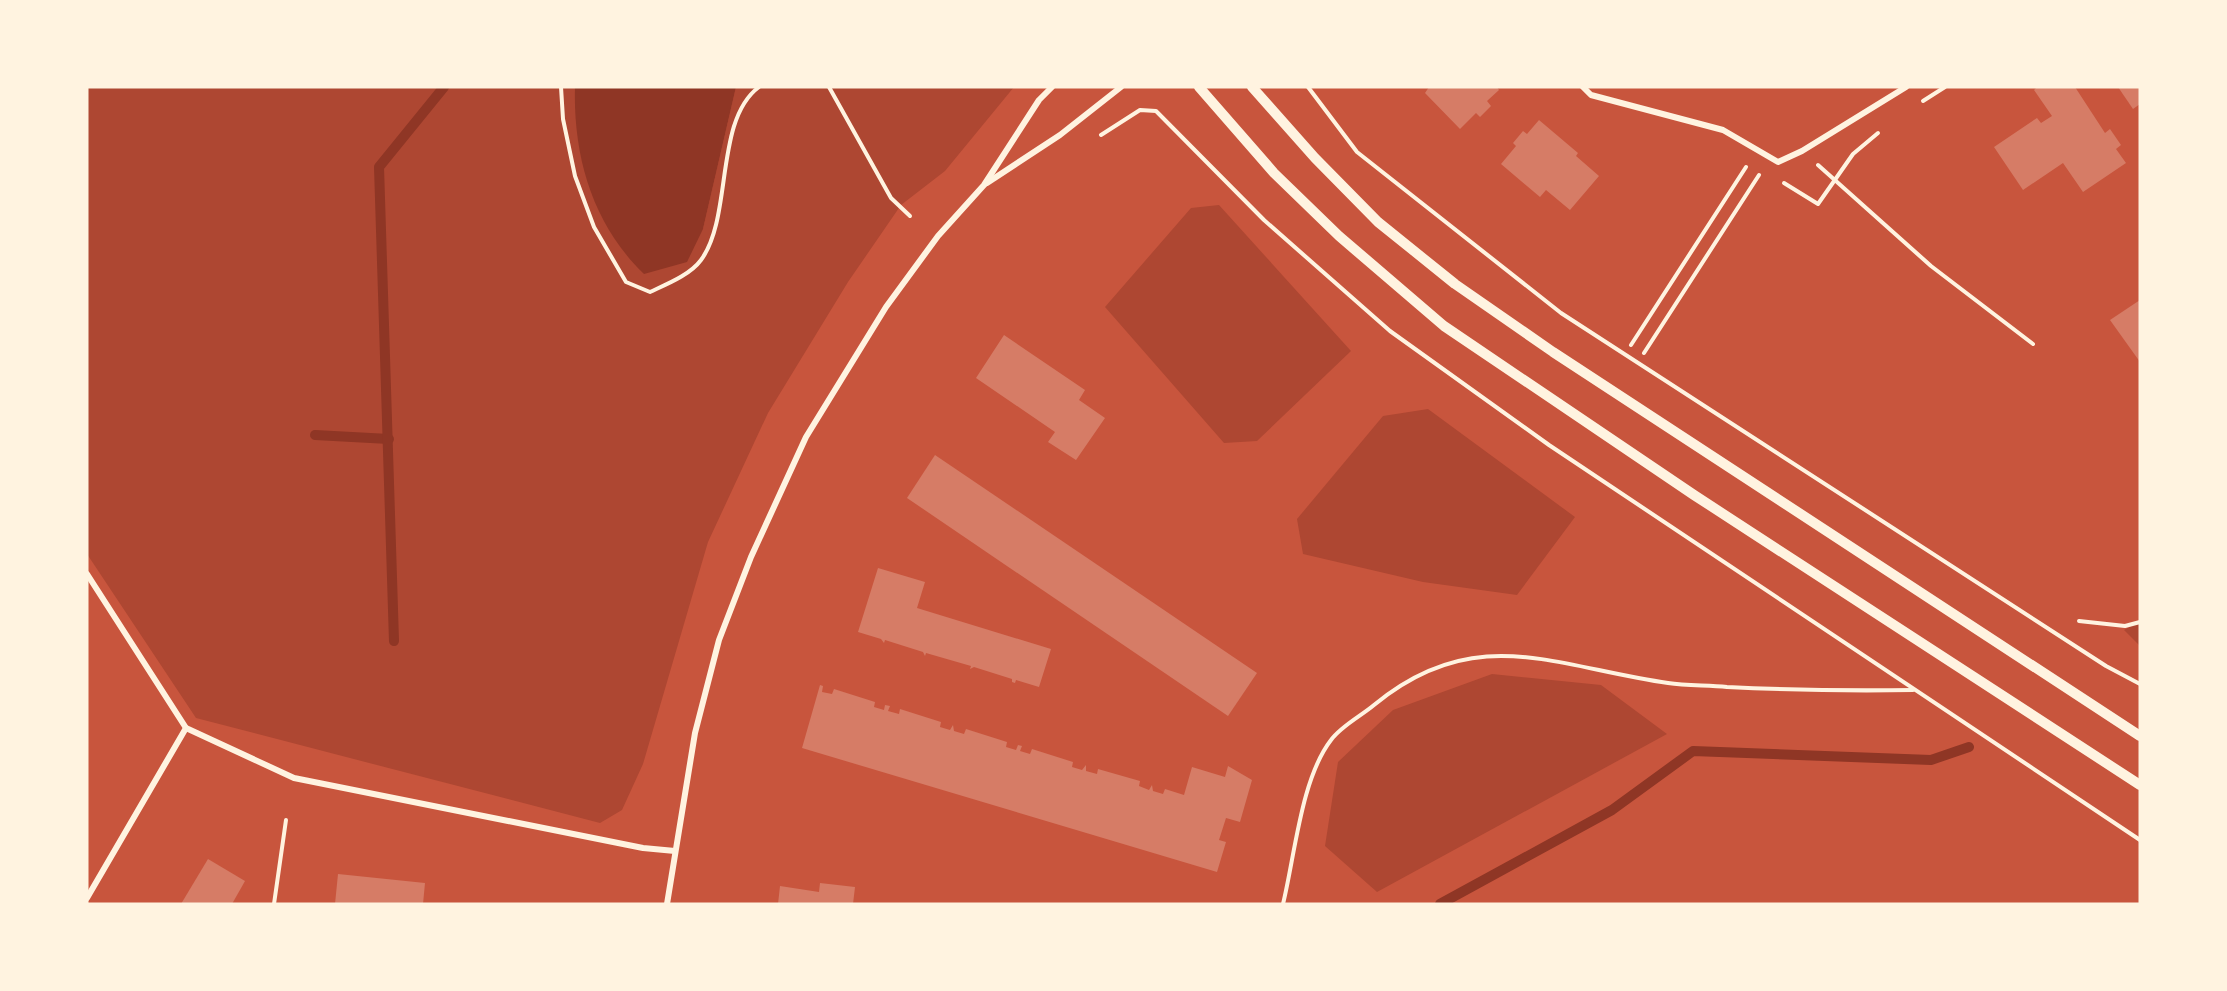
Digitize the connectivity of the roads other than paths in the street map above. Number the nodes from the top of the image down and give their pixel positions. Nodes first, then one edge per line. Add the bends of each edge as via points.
1 (1052, 87) edge
2 (1121, 87) edge
3 (1199, 87) edge
4 (1252, 87) edge
5 (1583, 87) edge
6 (1906, 87) edge
7 (984, 185) junction
8 (87, 574) edge
9 (186, 728) junction
10 (2140, 736) edge
11 (2140, 785) edge
12 (675, 851) junction
13 (87, 898) edge
14 (667, 904) edge

1 - 7 street via 1039,100
2 - 7 street via 1060,135
3 - 11 street via 1274,173 1340,237 1444,326 1694,495
4 - 10 street via 1378,222 1455,284
5 - 6 street via 1591,95 1723,129 1778,162
7 - 12 street via 938,236 885,307 806,437 751,557 719,640 695,733
8 - 9 street
9 - 12 street via 294,778 643,848
9 - 13 street
12 - 14 street

